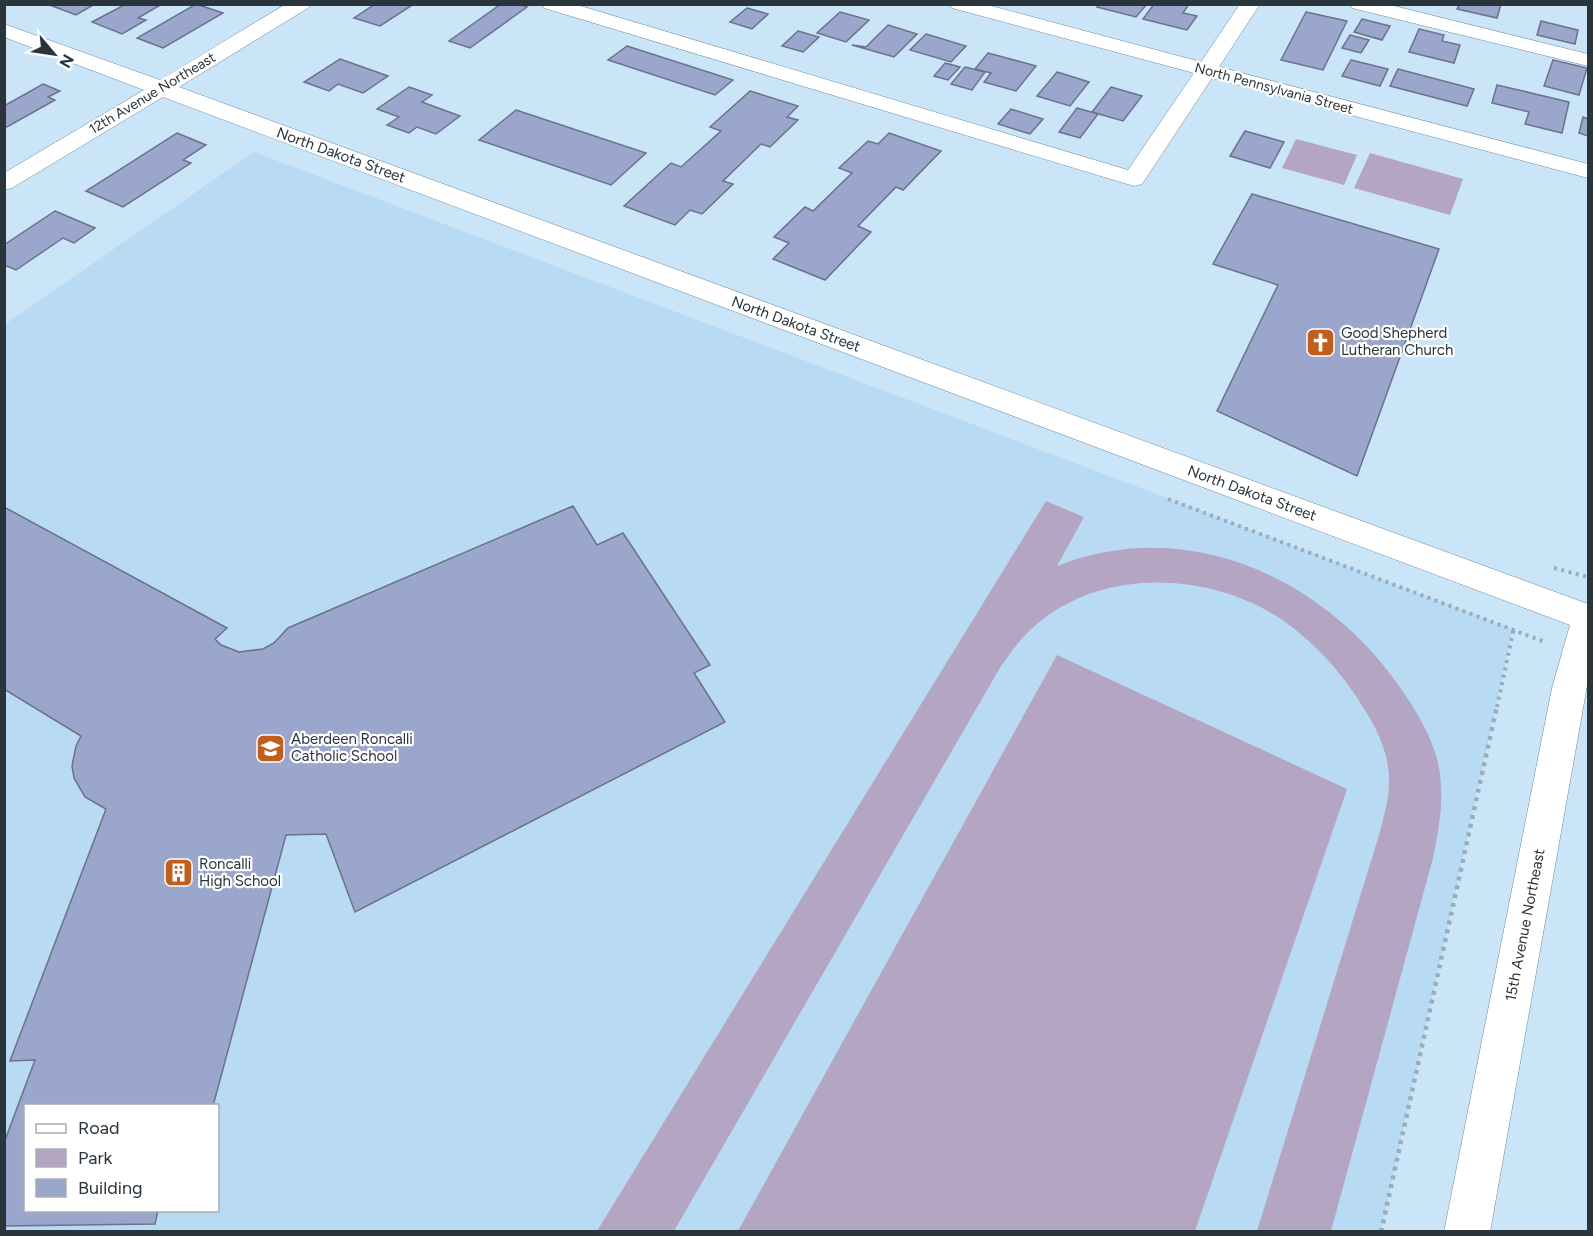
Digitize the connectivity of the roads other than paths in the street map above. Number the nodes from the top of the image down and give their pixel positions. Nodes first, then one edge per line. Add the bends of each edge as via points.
1 (301, 4) edge
2 (551, 4) edge
3 (958, 4) edge
4 (1250, 4) edge
5 (1359, 4) edge
6 (4, 30) edge
7 (1588, 60) edge
8 (1207, 70) junction
9 (160, 88) junction
10 (1588, 171) edge
11 (4, 183) edge
12 (1588, 619) edge
13 (1467, 1232) edge

1 - 9 street, 12th Avenue Northeast
2 - 8 street via 1134,179
3 - 8 street, North Pennsylvania Street
4 - 8 street
5 - 7 street
6 - 9 street, North Dakota Street
8 - 10 street, North Pennsylvania Street
9 - 11 street, 12th Avenue Northeast
9 - 12 street, North Dakota Street
12 - 13 street, 15th Avenue Northeast via 1569,688

